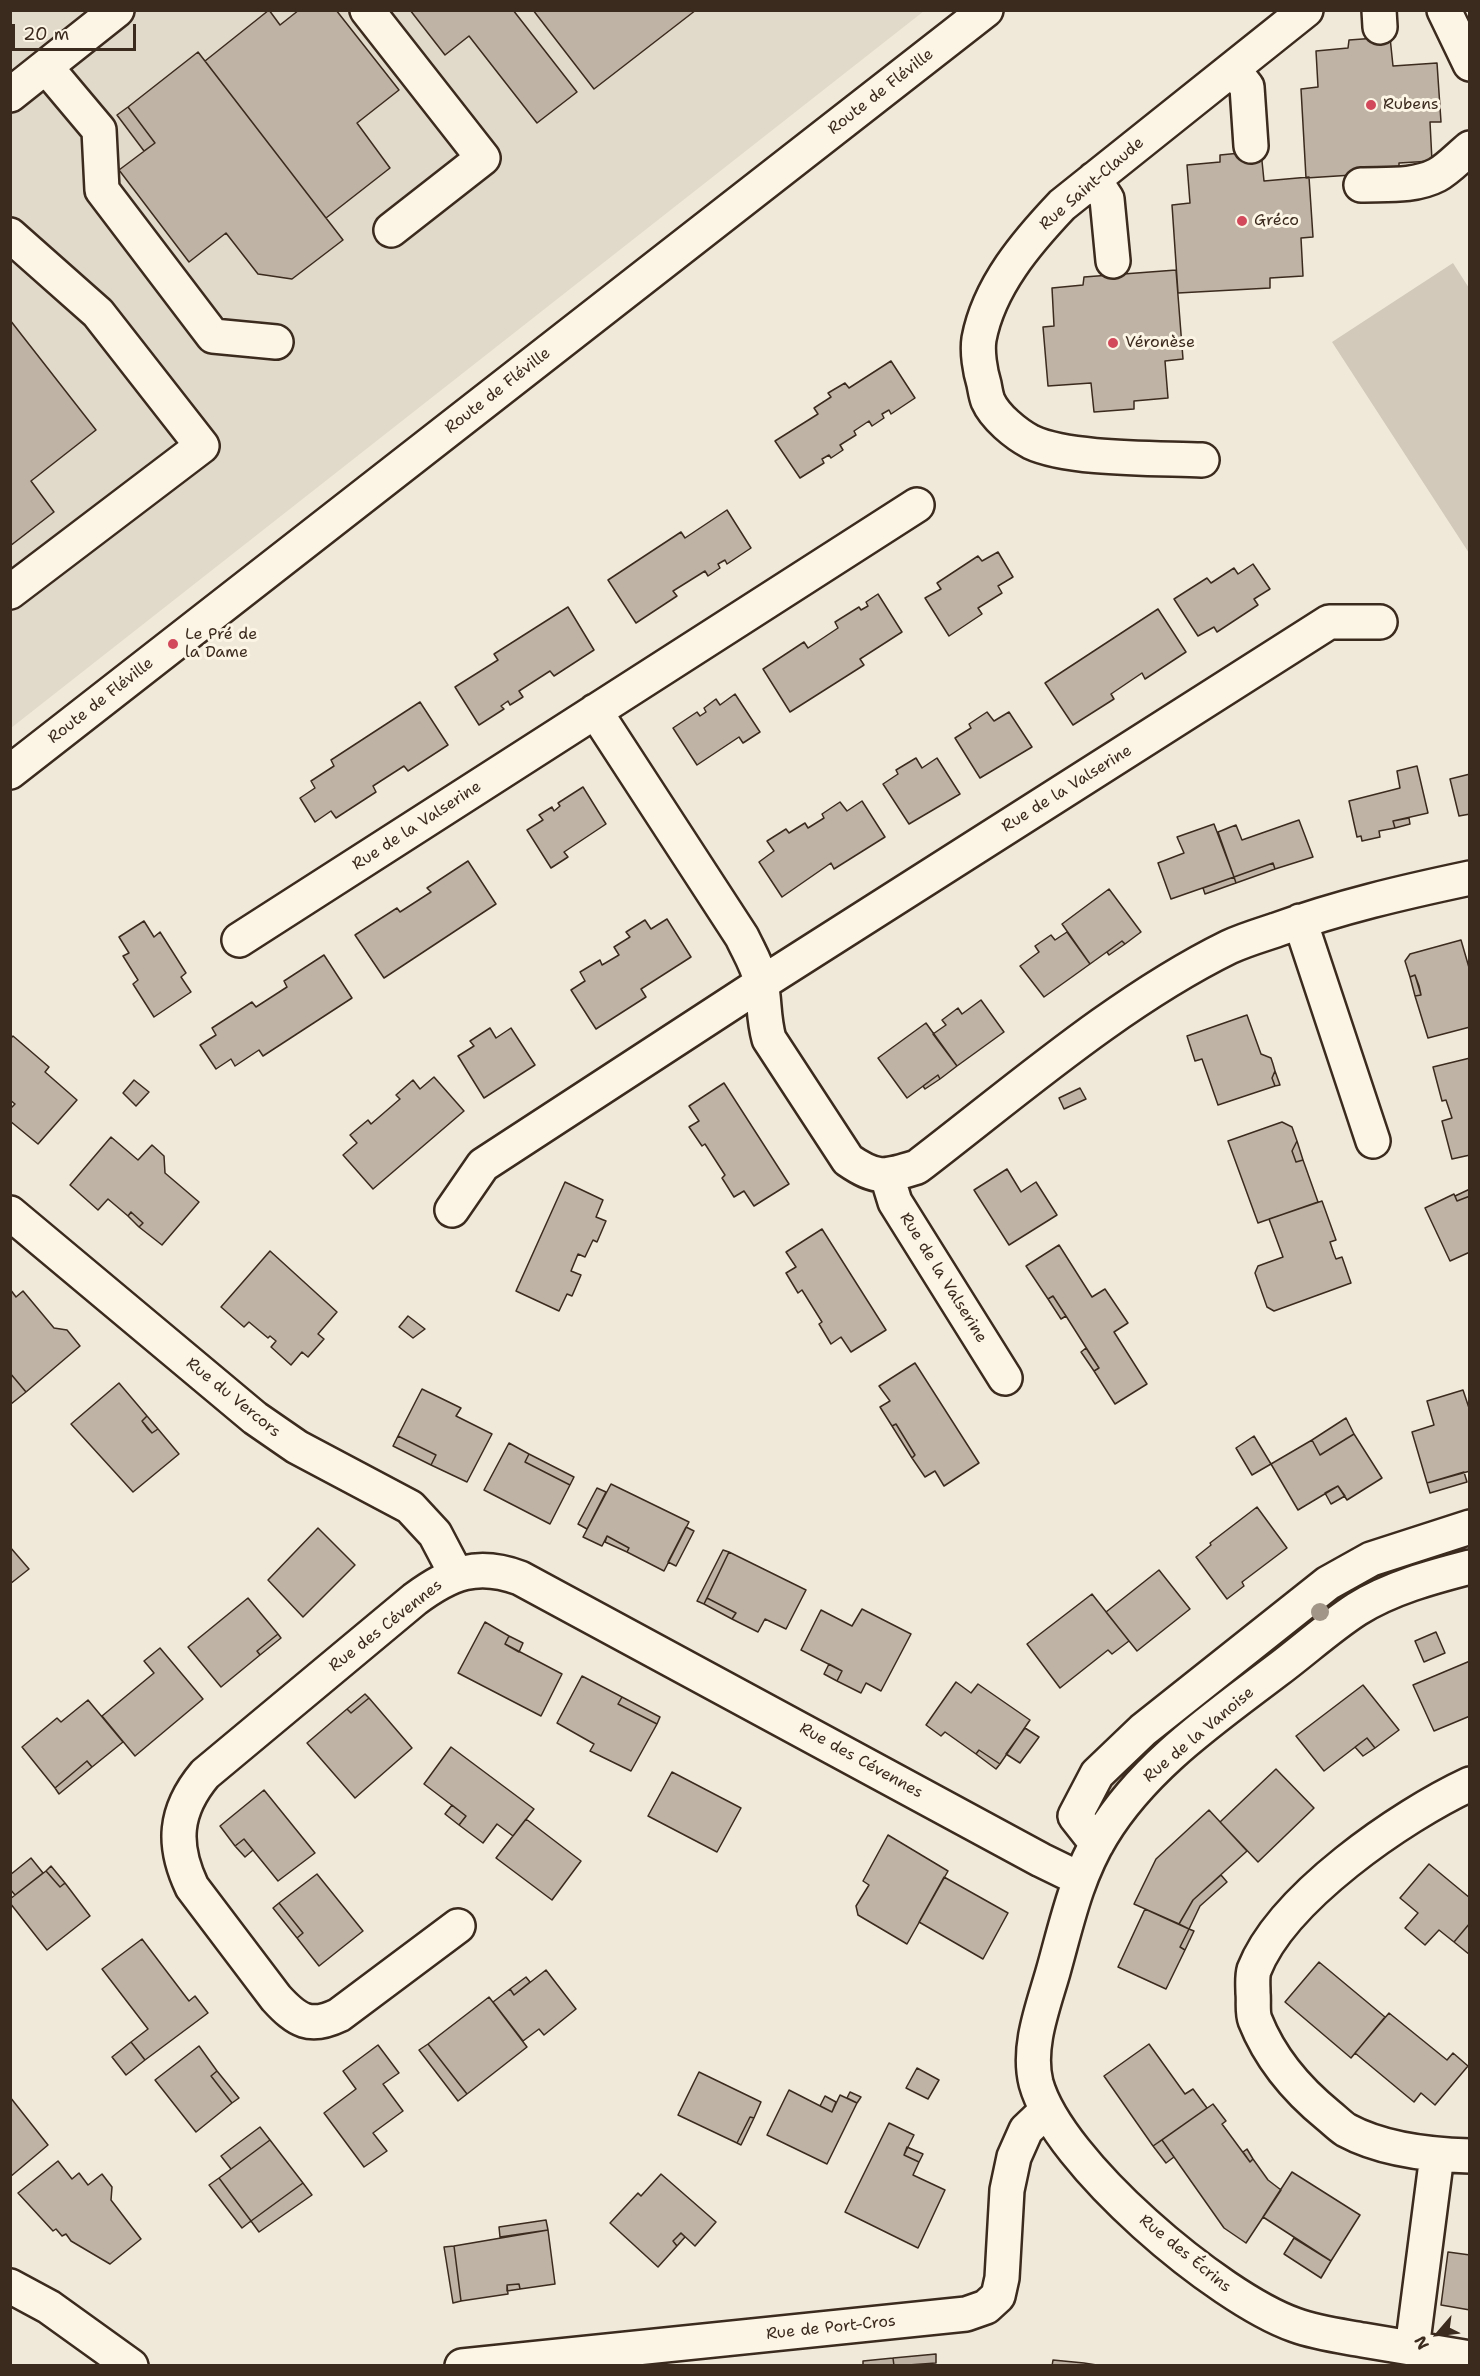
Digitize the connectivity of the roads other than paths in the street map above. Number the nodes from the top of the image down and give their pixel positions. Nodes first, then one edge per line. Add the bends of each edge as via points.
1 (117, 10) edge
2 (367, 10) edge
3 (986, 10) edge
4 (1306, 10) edge
5 (1444, 10) edge
6 (1470, 64) edge
7 (46, 67) junction
8 (1233, 69) junction
9 (10, 95) edge
10 (1251, 146) dead end
11 (1470, 148) edge
12 (1094, 179) junction
13 (1361, 185) dead end
14 (391, 230) dead end
15 (10, 235) edge
16 (1113, 261) dead end
17 (276, 342) dead end
18 (1202, 460) dead end
19 (917, 505) dead end
20 (10, 592) edge
21 (1380, 622) dead end
22 (596, 711) junction
23 (10, 772) edge
24 (1470, 878) edge
25 (1300, 921) junction
26 (239, 940) dead end
27 (762, 983) junction
28 (1373, 1141) dead end
29 (887, 1176) junction
30 (452, 1210) dead end
31 (10, 1213) edge
32 (1005, 1378) dead end
33 (1470, 1527) edge
34 (1470, 1567) edge
35 (456, 1574) junction
36 (1470, 1784) edge
37 (1097, 1844) junction
38 (1080, 1879) junction
39 (458, 1926) dead end
40 (1046, 2111) junction
41 (1437, 2156) junction
42 (1470, 2156) edge
43 (10, 2286) edge
44 (1412, 2349) junction
45 (1470, 2358) edge
46 (131, 2366) edge
47 (462, 2366) edge

1 - 7 street
2 - 14 street via 483,158
3 - 23 street, Route de Fléville
4 - 8 street, Rue Saint-Claude
5 - 6 street
7 - 9 street
7 - 17 street via 99,130 102,190 213,336
8 - 10 street via 1247,87
8 - 12 street, Rue Saint-Claude
11 - 13 street via 1438,175 1408,184
12 - 16 street via 1107,199
12 - 18 street, Rue Saint-Claude via 1036,233 1007,272 990,307 979,340 988,402 1006,424 1031,442 1062,451
15 - 20 street via 98,313 202,446
19 - 22 street, Rue de la Valserine
21 - 27 street, Rue de la Valserine via 1329,622
22 - 26 street, Rue de la Valserine
22 - 27 street via 742,937
24 - 25 street via 1394,894
25 - 28 street
25 - 29 street via 1230,946 1168,982 1104,1024 917,1167
27 - 29 street via 763,1019 769,1039 848,1160 866,1172
27 - 30 street, Rue de la Valserine via 483,1165
29 - 32 street, Rue de la Valserine via 895,1202
31 - 35 street, Rue du Vercors via 255,1418 297,1447 410,1507 435,1534
33 - 37 street via 1371,1558 1328,1583 1143,1730 1096,1774 1075,1816
34 - 37 street, Rue de la Vanoise via 1409,1585 1357,1610 1171,1755 1128,1797
35 - 38 street, Rue des Cévennes via 502,1571 520,1578
35 - 39 street, Rue des Cévennes via 415,1599 205,1774 179,1821 178,1846 192,1887 276,1998 290,2013 307,2022 326,2021 339,2015
36 - 41 street via 1440,1798 1370,1843 1307,1897 1265,1946 1253,1974 1254,2018 1274,2058 1305,2097 1346,2130 1383,2144
37 - 38 street, Rue de la Vanoise
38 - 40 street, Rue de la Vanoise via 1032,2055
40 - 44 street, Rue des Écrins via 1088,2168 1140,2219 1230,2291 1295,2325
40 - 47 street, Rue de Port-Cros via 1026,2130 1014,2157 1007,2190 1002,2278 998,2296 986,2307 966,2314
41 - 42 street
41 - 44 street
43 - 46 street via 50,2307
44 - 45 street, Rue des Écrins

